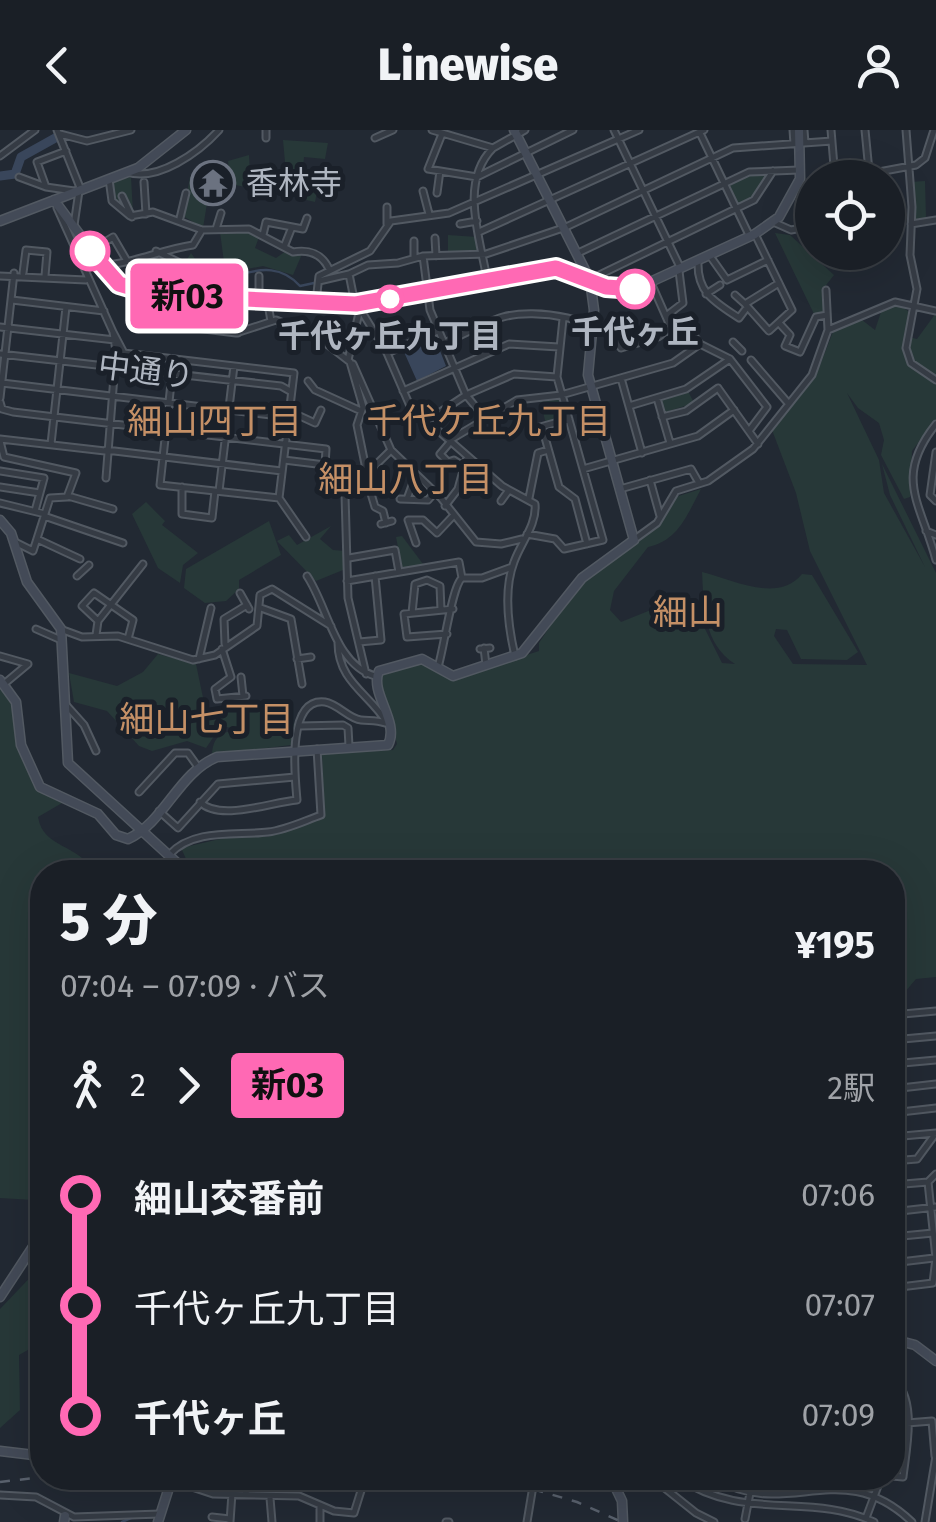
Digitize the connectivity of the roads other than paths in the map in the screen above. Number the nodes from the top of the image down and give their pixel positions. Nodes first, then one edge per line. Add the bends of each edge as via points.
1 (14, 130) edge
2 (36, 130) edge
3 (131, 130) edge
4 (186, 130) edge
5 (219, 130) edge
6 (393, 130) edge
7 (432, 130) edge
8 (574, 130) edge
9 (614, 130) edge
10 (639, 130) edge
11 (798, 130) edge
12 (831, 130) edge
13 (865, 130) edge
14 (906, 130) edge
15 (934, 130) edge
16 (519, 131) edge
17 (701, 131) edge
18 (58, 132) edge
19 (566, 132) edge
20 (442, 134) junction
21 (374, 138) dead end
22 (618, 140) junction
23 (18, 141) junction
24 (832, 141) junction
25 (800, 143) junction
26 (493, 148) junction
27 (66, 152) junction
28 (528, 152) junction
29 (0, 156) edge
30 (712, 158) junction
31 (801, 160) edge
32 (834, 160) edge
33 (868, 160) edge
34 (631, 165) junction
35 (906, 167) junction
36 (795, 170) edge
37 (440, 171) junction
38 (773, 171) junction
39 (127, 172) junction
40 (19, 177) dead end
41 (477, 177) junction
42 (540, 177) junction
43 (109, 179) junction
44 (144, 182) dead end
45 (724, 184) junction
46 (46, 187) junction
47 (643, 190) junction
48 (795, 190) edge
49 (79, 191) junction
50 (423, 191) dead end
51 (186, 193) dead end
52 (437, 193) dead end
53 (122, 196) dead end
54 (552, 202) junction
55 (55, 204) junction
56 (474, 204) junction
57 (387, 207) dead end
58 (736, 209) junction
59 (220, 214) dead end
60 (429, 214) junction
61 (146, 215) junction
62 (655, 216) junction
63 (132, 217) junction
64 (180, 218) junction
65 (307, 218) dead end
66 (936, 220) edge
67 (477, 221) junction
68 (0, 222) edge
69 (774, 222) junction
70 (387, 224) junction
71 (460, 224) dead end
72 (911, 224) junction
73 (74, 225) junction
74 (292, 226) junction
75 (564, 228) junction
76 (216, 229) junction
77 (795, 229) edge
78 (202, 230) junction
79 (479, 232) junction
80 (752, 235) junction
81 (263, 237) junction
82 (435, 238) dead end
83 (414, 241) dead end
84 (667, 241) junction
85 (284, 248) junction
86 (90, 251) junction
87 (156, 252) junction
88 (576, 254) junction
89 (483, 255) junction
90 (423, 256) junction
91 (436, 256) junction
92 (710, 256) junction
93 (414, 258) junction
94 (768, 260) junction
95 (128, 261) junction
96 (698, 262) junction
97 (100, 265) junction
98 (171, 266) junction
99 (329, 270) junction
100 (680, 270) junction
101 (14, 274) junction
102 (23, 274) junction
103 (349, 274) junction
104 (0, 276) edge
105 (45, 276) junction
106 (259, 276) dead end
107 (216, 278) junction
108 (487, 279) junction
109 (88, 280) junction
110 (590, 280) junction
111 (318, 282) junction
112 (779, 283) junction
113 (652, 285) junction
114 (720, 285) dead end
115 (430, 290) junction
116 (826, 290) dead end
117 (134, 291) junction
118 (706, 294) junction
119 (170, 295) junction
120 (735, 295) dead end
121 (216, 297) junction
122 (243, 298) junction
123 (263, 299) junction
124 (11, 300) junction
125 (316, 301) junction
126 (66, 306) junction
127 (358, 307) junction
128 (745, 307) junction
129 (914, 308) junction
130 (104, 310) junction
131 (936, 311) edge
132 (827, 315) junction
133 (666, 316) junction
134 (563, 319) junction
135 (270, 320) junction
136 (592, 322) junction
137 (779, 323) junction
138 (488, 324) junction
139 (4, 327) edge
140 (828, 330) junction
141 (438, 331) junction
142 (113, 332) junction
143 (238, 333) junction
144 (692, 333) dead end
145 (63, 334) junction
146 (115, 340) junction
147 (733, 342) dead end
148 (444, 343) junction
149 (700, 344) junction
150 (560, 347) junction
151 (499, 348) junction
152 (742, 351) dead end
153 (387, 353) junction
154 (2, 354) edge
155 (730, 359) junction
156 (750, 360) dead end
157 (60, 361) junction
158 (349, 361) junction
159 (234, 366) junction
160 (115, 368) junction
161 (455, 368) junction
162 (172, 374) junction
163 (556, 377) junction
164 (621, 378) junction
165 (936, 380) edge
166 (232, 381) junction
167 (308, 381) dead end
168 (2, 384) edge
169 (591, 387) junction
170 (57, 390) junction
171 (290, 391) junction
172 (403, 391) junction
173 (466, 395) junction
174 (112, 396) junction
175 (562, 396) junction
176 (657, 398) junction
177 (169, 403) junction
178 (788, 404) junction
179 (2, 406) edge
180 (629, 406) junction
181 (228, 410) junction
182 (321, 410) dead end
183 (734, 410) junction
184 (362, 411) junction
185 (288, 414) junction
186 (484, 416) junction
187 (662, 417) junction
188 (54, 418) junction
189 (568, 419) junction
190 (428, 420) junction
191 (108, 424) junction
192 (936, 424) edge
193 (542, 427) junction
194 (166, 430) junction
195 (533, 430) dead end
196 (749, 431) junction
197 (226, 437) junction
198 (0, 440) edge
199 (451, 440) junction
200 (51, 444) junction
201 (285, 444) junction
202 (670, 444) junction
203 (758, 444) junction
204 (391, 450) junction
205 (548, 450) junction
206 (105, 451) junction
207 (642, 452) junction
208 (936, 452) edge
209 (163, 458) junction
210 (284, 460) junction
211 (612, 461) junction
212 (222, 464) junction
213 (583, 469) junction
214 (0, 471) edge
215 (282, 471) junction
216 (367, 476) junction
217 (414, 476) junction
218 (106, 478) dead end
219 (650, 480) junction
220 (324, 484) dead end
221 (699, 484) junction
222 (0, 487) edge
223 (182, 487) junction
224 (620, 488) junction
225 (510, 490) junction
226 (217, 491) junction
227 (349, 491) junction
228 (436, 492) junction
229 (40, 493) junction
230 (67, 497) junction
231 (279, 498) junction
232 (530, 498) junction
233 (936, 501) edge
234 (501, 502) dead end
235 (0, 503) edge
236 (445, 506) junction
237 (113, 509) dead end
238 (35, 510) junction
239 (44, 515) junction
240 (454, 516) junction
241 (660, 517) junction
242 (0, 520) edge
243 (387, 523) dead end
244 (926, 531) junction
245 (525, 536) junction
246 (936, 536) edge
247 (306, 537) dead end
248 (0, 538) edge
249 (37, 539) junction
250 (634, 540) junction
251 (15, 542) junction
252 (416, 542) dead end
253 (122, 543) dead end
254 (588, 544) junction
255 (349, 558) junction
256 (80, 559) dead end
257 (936, 560) edge
258 (143, 564) dead end
259 (89, 565) dead end
260 (512, 567) junction
261 (400, 572) junction
262 (78, 576) dead end
263 (307, 576) dead end
264 (375, 576) junction
265 (462, 578) junction
266 (347, 581) junction
267 (240, 594) dead end
268 (111, 606) junction
269 (211, 608) dead end
270 (261, 608) junction
271 (452, 609) junction
272 (441, 610) junction
273 (412, 613) junction
274 (98, 621) junction
275 (331, 626) junction
276 (36, 629) dead end
277 (61, 629) junction
278 (448, 634) junction
279 (96, 636) junction
280 (128, 639) junction
281 (61, 640) junction
282 (358, 642) junction
283 (338, 643) junction
284 (223, 648) junction
285 (485, 648) dead end
286 (0, 656) edge
287 (514, 656) junction
288 (312, 657) dead end
289 (198, 660) junction
290 (298, 660) junction
291 (486, 666) junction
292 (438, 668) junction
293 (370, 675) junction
294 (241, 677) dead end
295 (2, 682) edge
296 (302, 684) dead end
297 (67, 706) junction
298 (388, 723) junction
299 (300, 726) junction
300 (349, 747) junction
301 (318, 749) junction
302 (294, 750) junction
303 (96, 752) dead end
304 (154, 763) dead end
305 (198, 767) junction
306 (160, 768) junction
307 (295, 777) junction
308 (139, 792) dead end
309 (200, 802) junction
310 (243, 808) junction
311 (159, 811) junction
312 (244, 817) dead end
313 (141, 831) junction
314 (170, 854) junction
315 (176, 860) edge
316 (936, 1010) edge
317 (905, 1014) edge
318 (936, 1036) edge
319 (905, 1039) edge
320 (936, 1060) edge
321 (905, 1063) edge
322 (936, 1084) edge
323 (905, 1088) edge
324 (936, 1108) edge
325 (905, 1112) edge
326 (905, 1137) edge
327 (905, 1160) edge
328 (936, 1174) edge
329 (928, 1182) junction
330 (905, 1185) edge
331 (934, 1208) edge
332 (905, 1211) edge
333 (933, 1233) junction
334 (905, 1236) edge
335 (30, 1251) edge
336 (936, 1258) edge
337 (905, 1261) edge
338 (905, 1287) edge
339 (0, 1297) edge
340 (905, 1343) edge
341 (936, 1361) edge
342 (905, 1394) edge
343 (906, 1422) junction
344 (905, 1436) edge
345 (0, 1450) edge
346 (30, 1454) edge
347 (935, 1456) edge
348 (168, 1490) edge
349 (200, 1490) edge
350 (361, 1490) edge
351 (532, 1490) edge
352 (617, 1490) edge
353 (667, 1490) edge
354 (692, 1490) edge
355 (743, 1490) edge
356 (877, 1490) edge
357 (232, 1493) junction
358 (246, 1493) joint
359 (750, 1493) junction
360 (876, 1494) junction
361 (0, 1495) edge
362 (929, 1496) junction
363 (270, 1498) junction
364 (704, 1502) dead end
365 (936, 1502) edge
366 (320, 1507) junction
367 (736, 1516) dead end
368 (816, 1517) dead end
369 (159, 1518) edge
370 (212, 1518) dead end
371 (866, 1518) junction
372 (65, 1519) edge
373 (745, 1520) edge
374 (756, 1520) edge
375 (230, 1521) edge
376 (272, 1522) edge
377 (320, 1522) edge
378 (527, 1522) edge
379 (624, 1522) edge
380 (714, 1522) edge
381 (874, 1522) edge
382 (912, 1522) edge
383 (924, 1522) edge

1 - 23 street
2 - 23 street
3 - 18 street via 87,141
4 - 39 street
5 - 39 street via 168,166
6 - 21 street
7 - 20 street
8 - 19 street
9 - 22 street
10 - 22 street
11 - 25 street
12 - 24 street
13 - 33 street
14 - 35 street
15 - 35 street via 925,158
16 - 26 street
16 - 28 street
17 - 30 street
17 - 34 street
18 - 27 street
19 - 28 street
20 - 26 street
20 - 37 street via 428,169
22 - 34 street
22 - 42 street
23 - 29 street
24 - 25 street
24 - 32 street
25 - 30 street via 734,148
25 - 31 street
26 - 41 street
27 - 46 street via 37,162
27 - 49 street
28 - 41 street
28 - 42 street
30 - 45 street
30 - 47 street
34 - 47 street
34 - 54 street
35 - 72 street
36 - 38 street
37 - 41 street
37 - 52 street
38 - 45 street via 749,172
38 - 58 street via 758,197
39 - 43 street
40 - 46 street
41 - 56 street
42 - 54 street
42 - 56 street
43 - 49 street
43 - 63 street via 112,201
44 - 61 street
45 - 58 street
45 - 62 street
46 - 49 street
47 - 62 street
47 - 75 street
48 - 69 street
49 - 55 street
49 - 73 street
50 - 60 street
51 - 64 street
53 - 63 street
54 - 75 street
54 - 79 street
55 - 68 street
55 - 73 street
55 - 109 street
56 - 60 street
56 - 67 street
57 - 70 street
58 - 80 street
58 - 84 street
59 - 76 street
60 - 70 street
61 - 63 street
61 - 64 street
62 - 84 street
62 - 88 street
64 - 78 street
65 - 74 street via 303,229
66 - 72 street
67 - 71 street
67 - 79 street
69 - 77 street
69 - 80 street
70 - 99 street via 370,251
72 - 129 street
73 - 86 street
74 - 81 street via 266,222
74 - 85 street
75 - 88 street
75 - 89 street
76 - 78 street
76 - 81 street via 249,229
78 - 87 street via 192,245
79 - 89 street
80 - 92 street
80 - 94 street
81 - 85 street
82 - 91 street
83 - 93 street
84 - 100 street
84 - 110 street
85 - 99 street via 316,254
86 - 95 street via 112,238
86 - 97 street
87 - 95 street
87 - 98 street
88 - 110 street
89 - 91 street
89 - 108 street
90 - 91 street
90 - 93 street
90 - 115 street
92 - 94 street via 726,280
92 - 96 street
93 - 103 street
94 - 112 street
95 - 97 street via 118,268
95 - 98 street via 138,270
96 - 100 street
96 - 118 street
97 - 117 street
98 - 107 street
98 - 119 street
99 - 111 street
100 - 113 street
100 - 133 street via 683,303
101 - 102 street
101 - 104 street
101 - 124 street
102 - 105 street
102 - 105 street via 26,250 47,252
103 - 111 street
103 - 127 street
105 - 109 street
106 - 123 street
107 - 121 street
107 - 122 street via 238,280
108 - 110 street via 556,268
108 - 115 street
109 - 130 street
110 - 113 street via 621,290
110 - 136 street
111 - 125 street
112 - 128 street
112 - 137 street via 792,310
113 - 133 street
114 - 118 street
115 - 127 street
115 - 141 street
116 - 132 street
117 - 119 street
117 - 143 street via 134,300 164,324
118 - 128 street via 739,318
119 - 121 street
120 - 128 street
121 - 122 street
122 - 123 street
122 - 143 street
123 - 125 street
123 - 135 street
124 - 126 street
124 - 139 street
125 - 127 street
126 - 130 street
126 - 145 street
127 - 153 street
127 - 158 street
128 - 137 street via 770,331
129 - 131 street
129 - 140 street via 895,302
129 - 165 street via 907,356
130 - 142 street
132 - 137 street via 816,316 800,352 785,346 790,335
132 - 140 street
133 - 136 street via 672,328 658,338 621,348
134 - 136 street
134 - 138 street via 512,316
134 - 150 street
135 - 143 street
135 - 158 street via 320,338
136 - 169 street
138 - 148 street
138 - 151 street
139 - 145 street
139 - 154 street
140 - 178 street via 812,374
141 - 148 street
141 - 153 street
142 - 146 street
142 - 159 street via 124,353
144 - 149 street
145 - 146 street
145 - 157 street
146 - 160 street
147 - 152 street
148 - 161 street
149 - 155 street
149 - 164 street via 673,363
150 - 151 street
150 - 163 street
151 - 161 street
153 - 172 street
154 - 157 street, 中通り
154 - 168 street
155 - 176 street via 686,389
155 - 196 street via 767,407
156 - 178 street
157 - 160 street, 中通り
157 - 170 street
158 - 184 street
158 - 204 street via 360,372
159 - 166 street
159 - 171 street via 294,372
160 - 162 street, 中通り
160 - 174 street
161 - 172 street
161 - 173 street
162 - 166 street, 中通り
162 - 177 street
163 - 173 street via 514,374
163 - 175 street
164 - 169 street
164 - 180 street
166 - 171 street, 中通り
166 - 181 street
167 - 184 street
168 - 170 street
168 - 179 street
169 - 175 street
169 - 211 street
170 - 174 street
170 - 188 street
171 - 185 street
172 - 190 street
173 - 186 street
173 - 190 street
174 - 177 street
174 - 191 street
175 - 186 street via 517,400
175 - 189 street
176 - 180 street
176 - 187 street
177 - 181 street
177 - 194 street
178 - 203 street
179 - 188 street
180 - 207 street
181 - 185 street
181 - 197 street
182 - 185 street via 314,423
183 - 187 street via 718,388
183 - 196 street
183 - 202 street via 698,436
184 - 216 street via 357,425
185 - 201 street
186 - 199 street
187 - 202 street
188 - 191 street
188 - 200 street
189 - 193 street
189 - 213 street
190 - 199 street
191 - 194 street
191 - 206 street
192 - 244 street via 916,449 915,500
193 - 195 street
193 - 205 street
194 - 197 street
194 - 209 street
196 - 203 street
197 - 201 street
197 - 212 street
198 - 200 street
198 - 230 street via 4,456 76,473
199 - 225 street
199 - 236 street via 440,454 466,463
200 - 206 street
201 - 210 street
201 - 210 street via 326,449 325,464
202 - 207 street
203 - 221 street
204 - 216 street
204 - 217 street
205 - 232 street via 538,453
205 - 254 street via 558,487 575,498
206 - 209 street
206 - 218 street
207 - 211 street
208 - 233 street via 930,495
209 - 212 street
209 - 223 street via 160,485
210 - 215 street
211 - 213 street
211 - 224 street
212 - 215 street
212 - 226 street
213 - 254 street via 603,540
214 - 229 street via 44,478
215 - 231 street
216 - 227 street
216 - 243 street
217 - 228 street
217 - 228 street via 404,499 428,500
219 - 221 street via 690,469
219 - 224 street
219 - 241 street
220 - 227 street
221 - 241 street via 676,491
222 - 229 street
223 - 226 street
223 - 226 street via 182,514 212,518
224 - 250 street
225 - 232 street
225 - 234 street
226 - 231 street
227 - 255 street via 342,506
228 - 236 street
229 - 238 street
230 - 237 street
230 - 239 street via 50,498
231 - 247 street
232 - 245 street via 536,518
235 - 238 street
236 - 240 street
238 - 239 street
239 - 249 street
239 - 253 street
240 - 245 street via 479,544
240 - 252 street via 437,532 423,520 408,520
241 - 250 street
242 - 251 street
244 - 246 street
244 - 257 street
245 - 254 street via 556,538 564,550
245 - 260 street
248 - 251 street
249 - 251 street via 33,551
249 - 256 street
250 - 287 street via 582,578 531,646
251 - 277 street via 28,582
255 - 261 street via 396,550
255 - 266 street
258 - 268 street
259 - 262 street
260 - 265 street
260 - 287 street via 508,614
261 - 264 street
261 - 265 street via 459,562
263 - 275 street
264 - 266 street
264 - 282 street via 381,640
265 - 271 street via 452,592
266 - 282 street
267 - 284 street via 248,607 224,619
268 - 274 street
268 - 274 street via 94,593 82,606
268 - 280 street via 133,620
269 - 289 street
270 - 275 street via 260,595 272,588
270 - 284 street via 258,626
270 - 290 street via 292,619
271 - 272 street
271 - 278 street
272 - 273 street
272 - 273 street via 440,586 427,580 415,584
273 - 278 street via 404,614 406,637
274 - 279 street
275 - 283 street
276 - 281 street
277 - 279 street
277 - 281 street
278 - 292 street
279 - 280 street
280 - 289 street
281 - 297 street
282 - 293 street
283 - 293 street
283 - 298 street via 348,681
284 - 289 street
284 - 294 street via 231,678 215,689 217,699 245,696
285 - 291 street
286 - 295 street via 28,664
287 - 291 street
288 - 290 street
290 - 296 street
291 - 292 street via 453,676
292 - 293 street via 414,659
293 - 298 street
295 - 313 street via 16,702 22,744 44,790 94,812 123,839
297 - 303 street
297 - 313 street via 71,770
298 - 299 street via 359,720 324,702 305,710
298 - 300 street via 388,745
299 - 300 street via 348,728
299 - 302 street
300 - 301 street
301 - 302 street
301 - 314 street via 321,815 272,832 204,838
302 - 305 street via 230,754
302 - 307 street
304 - 306 street
305 - 306 street via 188,753 174,753
305 - 311 street
306 - 308 street
307 - 309 street via 225,782
307 - 310 street via 297,800
309 - 310 street via 207,809
309 - 311 street via 178,828
310 - 312 street
311 - 313 street
313 - 314 street
314 - 315 street
316 - 317 street
318 - 319 street
320 - 321 street
322 - 323 street
324 - 325 street
326 - 327 street via 936,1133 917,1159
328 - 329 street
329 - 330 street
329 - 331 street
331 - 332 street
331 - 333 street
333 - 334 street
333 - 336 street
335 - 339 street
336 - 337 street
336 - 338 street via 933,1284
340 - 341 street
342 - 343 street
343 - 344 street
343 - 347 street via 932,1421
345 - 346 street
347 - 362 street
348 - 369 street
349 - 357 street
350 - 366 street via 354,1513
351 - 378 street
352 - 379 street
353 - 380 street
354 - 364 street
355 - 359 street
356 - 360 street
357 - 358 street
357 - 375 street
358 - 363 street
359 - 360 street
359 - 373 street
360 - 371 street
360 - 382 street
361 - 372 street via 36,1496
362 - 365 street
362 - 383 street
363 - 366 street via 300,1496
363 - 376 street
366 - 377 street
367 - 373 street
368 - 371 street
369 - 372 street
370 - 375 street
371 - 381 street
373 - 374 street

